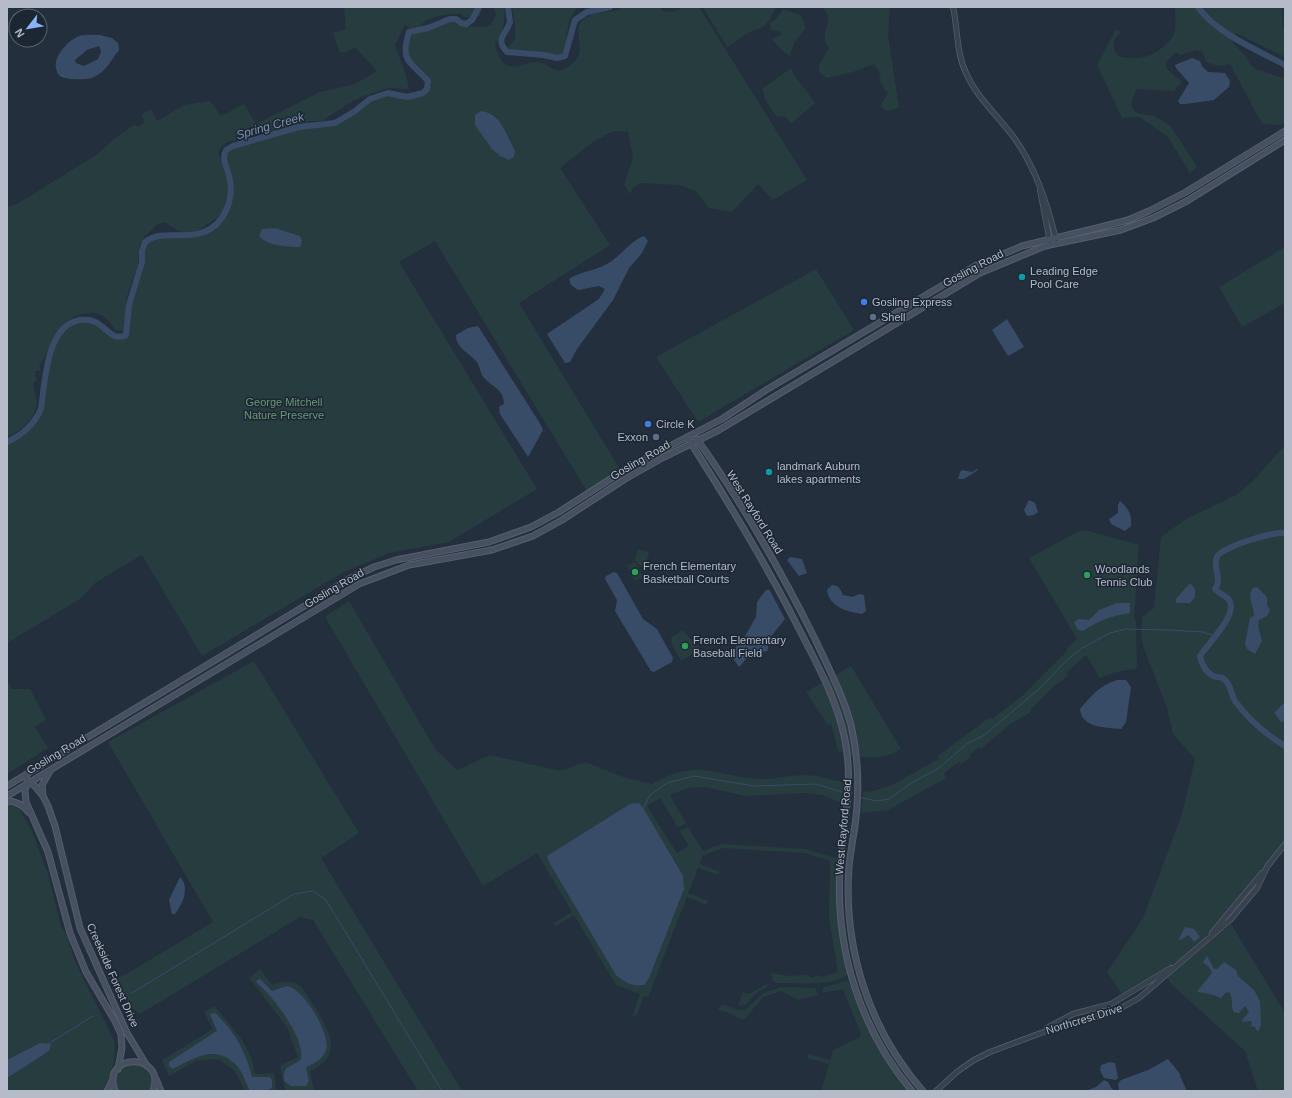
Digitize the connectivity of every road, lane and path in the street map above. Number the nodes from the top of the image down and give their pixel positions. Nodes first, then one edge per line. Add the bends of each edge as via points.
1 (953, 7) edge
2 (1285, 131) edge
3 (1285, 140) edge
4 (1038, 185) junction
5 (1056, 237) junction
6 (1050, 238) junction
7 (1057, 244) junction
8 (1051, 245) junction
9 (693, 434) junction
10 (687, 437) junction
11 (698, 441) junction
12 (691, 444) junction
13 (825, 660) junction
14 (817, 663) junction
15 (54, 767) junction
16 (25, 776) junction
17 (28, 782) junction
18 (7, 786) edge
19 (7, 796) edge
20 (43, 796) junction
21 (7, 801) edge
22 (32, 816) junction
23 (1285, 844) edge
24 (1184, 960) junction
25 (1038, 1033) junction
26 (147, 1066) junction
27 (118, 1069) junction
28 (153, 1074) junction
29 (114, 1076) junction
30 (106, 1091) edge
31 (115, 1091) edge
32 (153, 1091) edge
33 (161, 1091) edge
34 (912, 1091) edge
35 (923, 1091) edge
36 (936, 1091) edge

1 - 4 street via 958,49 967,75 975,90 1016,140
2 - 5 main road, Gosling Road via 1186,192 1149,211 1128,220
3 - 7 main road, Gosling Road via 1190,199 1153,218 1121,230
4 - 5 street via 1048,204
4 - 6 street
5 - 6 main road, Gosling Road
5 - 7 street
6 - 8 street
6 - 9 main road, Gosling Road via 1022,246 975,266
7 - 8 main road, Gosling Road
8 - 11 main road, Gosling Road via 1003,262 965,281
9 - 10 main road, Gosling Road
9 - 11 main road, West Rayford Road
10 - 12 main road, West Rayford Road
10 - 16 main road, Gosling Road via 629,467 559,512 522,531 488,542 396,560 349,579
11 - 12 main road, Gosling Road
11 - 13 main road, West Rayford Road via 772,560
12 - 14 main road, West Rayford Road via 781,592
12 - 15 main road, Gosling Road via 643,468 562,520 526,539 483,552 409,564 358,584
13 - 14 main road
13 - 35 main road, West Rayford Road via 843,700 856,760 857,808 848,892 854,952 867,997 884,1035 903,1066
14 - 34 main road, West Rayford Road via 840,719 848,757 849,797 839,893 846,956 869,1025 885,1054
15 - 17 main road, Gosling Road
15 - 20 main road, Creekside Forest Drive via 46,775 42,785
16 - 17 main road, Creekside Forest Drive
16 - 18 main road, Gosling Road
17 - 19 main road, Gosling Road
17 - 20 main road, Creekside Forest Drive
17 - 22 main road, Creekside Forest Drive via 26,802
20 - 26 main road, Creekside Forest Drive via 55,826 83,934 128,1033
21 - 22 main road, Creekside Forest Drive via 24,807
22 - 27 main road, Creekside Forest Drive via 48,852 65,916 86,972 121,1034 122,1048
23 - 24 street, Northcrest Drive via 1204,942
24 - 25 street, Northcrest Drive via 1116,1002 1068,1016
24 - 25 street, Northcrest Drive via 1143,995 1117,1011
25 - 36 street, Northcrest Drive via 974,1060
26 - 27 main road via 137,1061
26 - 28 main road, Creekside Forest Drive
27 - 29 main road, Creekside Forest Drive
28 - 32 main road
28 - 33 main road, Creekside Forest Drive
29 - 30 main road
29 - 31 main road

